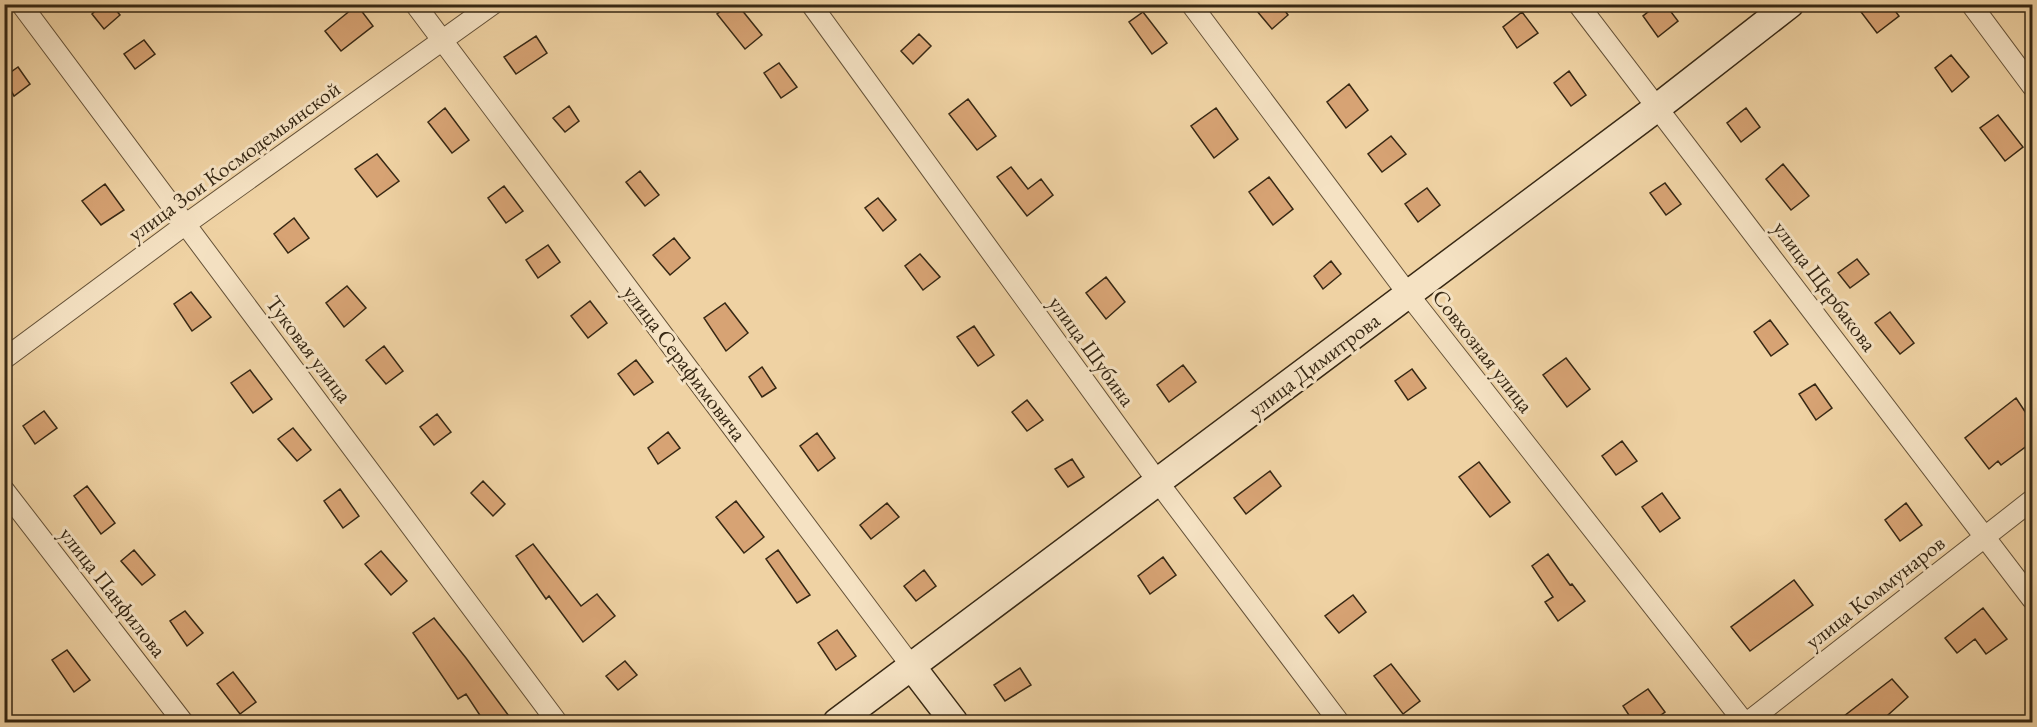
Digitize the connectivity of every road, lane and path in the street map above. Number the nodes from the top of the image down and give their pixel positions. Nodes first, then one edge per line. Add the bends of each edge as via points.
1 (21, 4) edge
2 (415, 4) edge
3 (493, 4) edge
4 (811, 4) edge
5 (1191, 4) edge
6 (1578, 4) edge
7 (1790, 4) edge
8 (1971, 4) edge
9 (442, 40) junction
10 (2032, 86) edge
11 (1658, 107) junction
12 (186, 224) junction
13 (1408, 294) junction
14 (4, 359) edge
15 (1158, 482) junction
16 (4, 490) edge
17 (2032, 500) edge
18 (1985, 535) junction
19 (2032, 599) edge
20 (912, 667) junction
21 (183, 723) edge
22 (557, 723) edge
23 (837, 723) edge
24 (954, 723) edge
25 (1339, 723) edge
26 (1746, 723) edge

1 - 12 street, Туковая улица
2 - 9 street, улица Серафимовича
3 - 9 street, улица Зои Космодемьянской
4 - 15 street, улица Шубина
5 - 13 street, Совхозная улица
6 - 11 street, улица Щербакова
7 - 11 street, улица Димитрова
8 - 10 street
9 - 12 street, улица Зои Космодемьянской
9 - 20 street, улица Серафимовича
11 - 13 street, улица Димитрова
11 - 18 street, улица Щербакова
12 - 14 street, улица Зои Космодемьянской
12 - 22 street, Туковая улица
13 - 15 street, улица Димитрова
13 - 26 street, Совхозная улица
15 - 20 street, улица Димитрова
15 - 25 street, улица Шубина
16 - 21 street, улица Панфилова
17 - 18 street, улица Коммунаров
18 - 19 street, улица Щербакова
18 - 26 street, улица Коммунаров
20 - 23 street, улица Димитрова
20 - 24 street, улица Серафимовича

